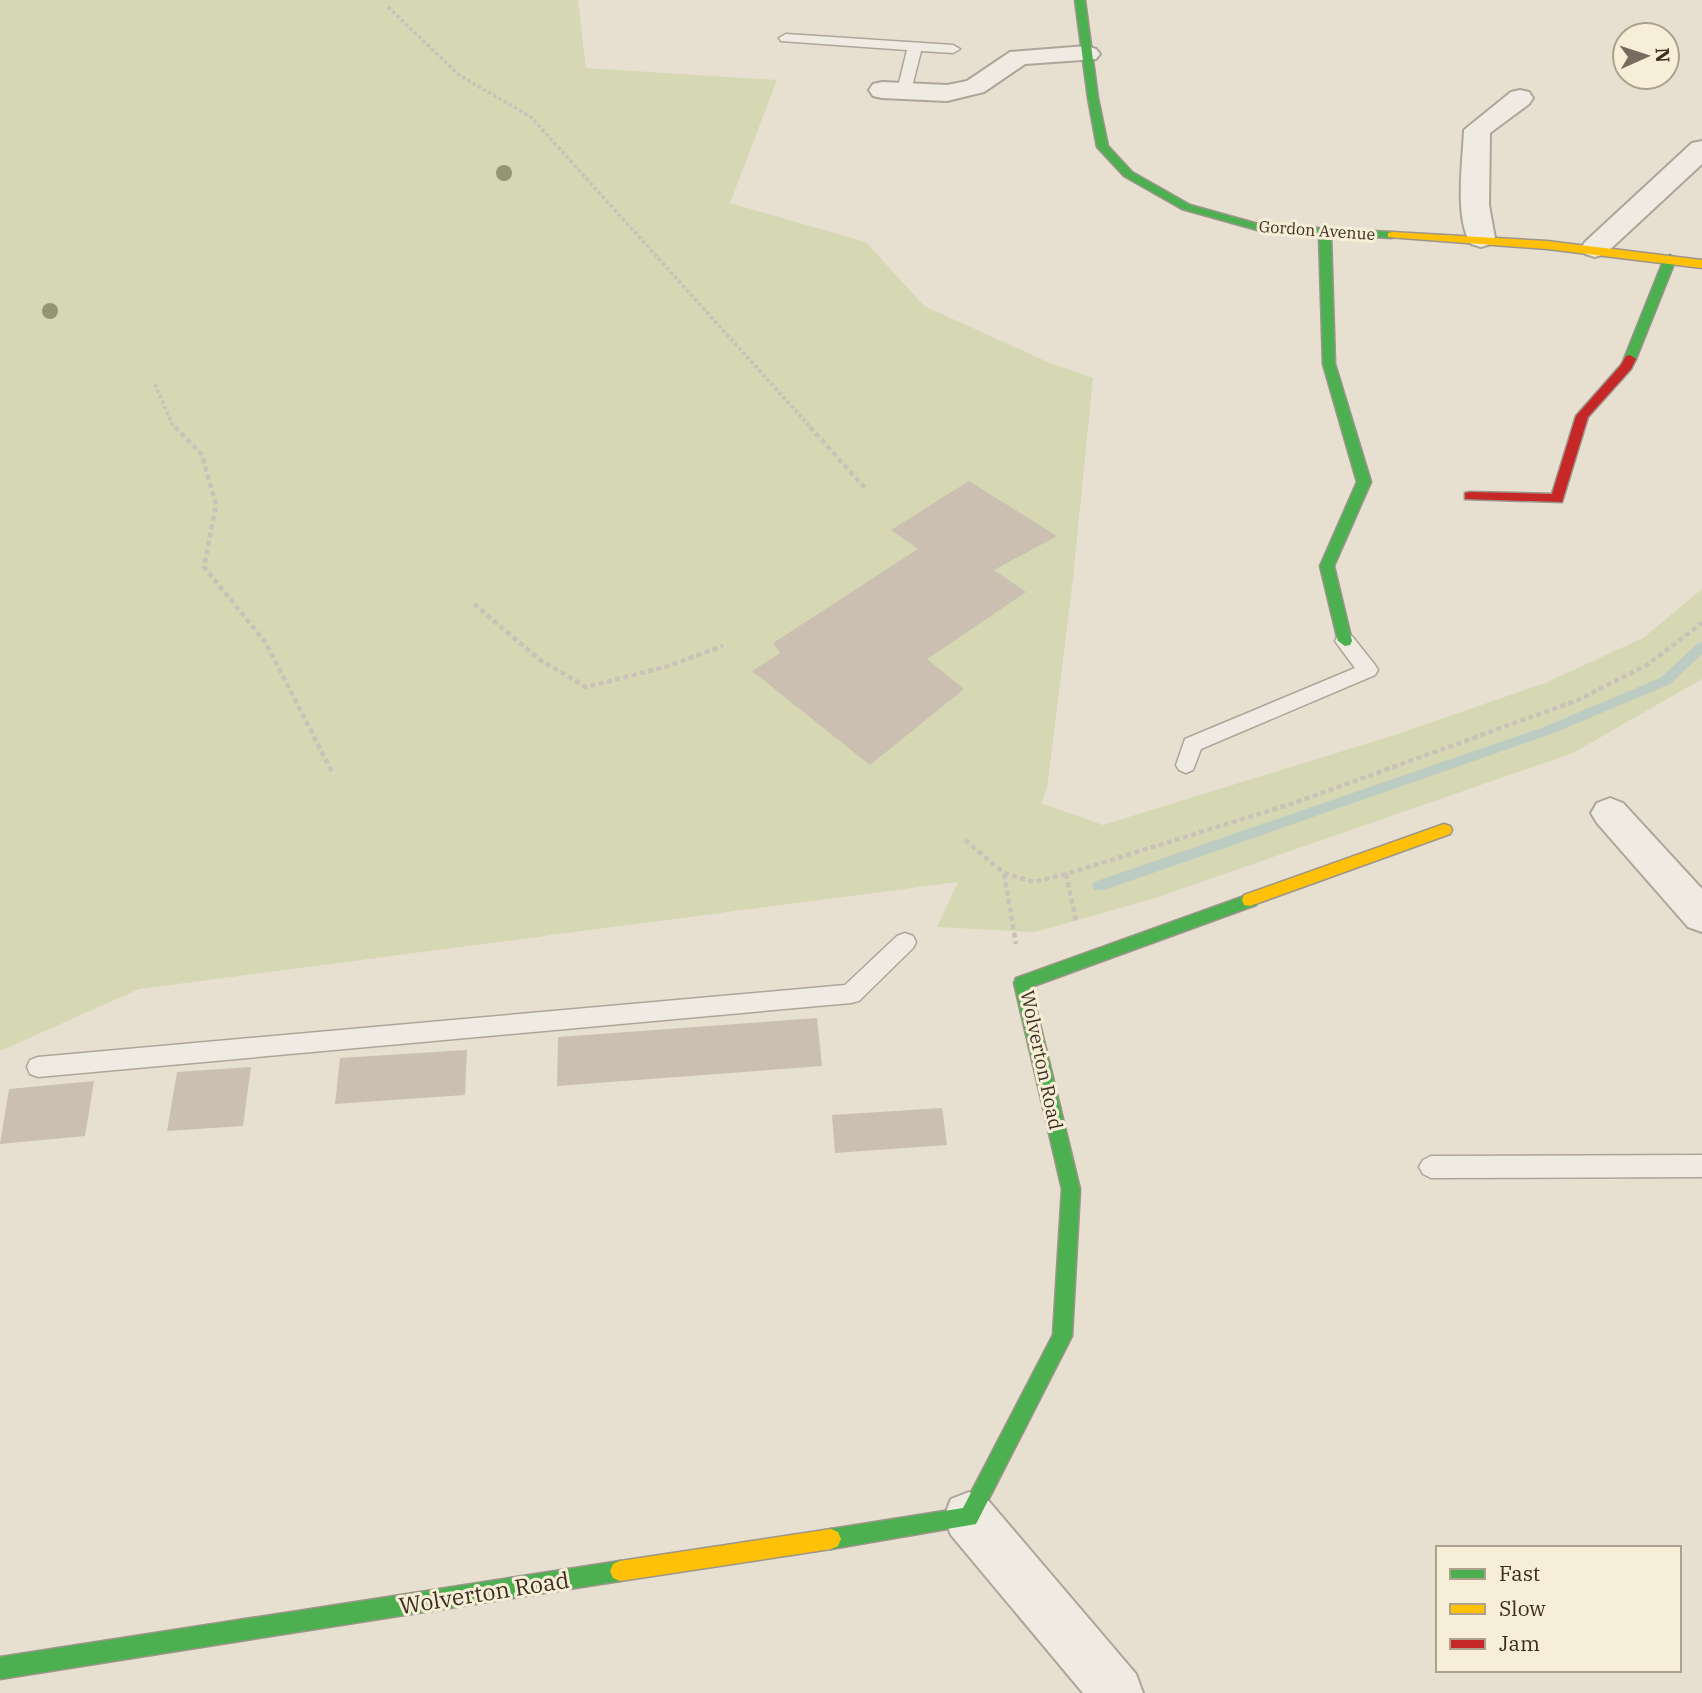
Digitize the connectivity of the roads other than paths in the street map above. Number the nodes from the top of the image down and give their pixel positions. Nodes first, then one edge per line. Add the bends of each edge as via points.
1 (1080, 0) edge
2 (786, 38) dead end
3 (915, 47) junction
4 (953, 49) dead end
5 (1087, 54) junction
6 (893, 90) joint
7 (1520, 98) dead end
8 (1702, 149) edge
9 (1325, 233) junction
10 (1482, 238) junction
11 (1595, 248) junction
12 (1670, 259) junction
13 (1702, 264) edge
14 (1470, 496) dead end
15 (1345, 641) joint
16 (1186, 765) dead end
17 (1610, 813) dead end
18 (1444, 830) dead end
19 (1702, 916) edge
20 (905, 942) dead end
21 (38, 1068) dead end
22 (1702, 1166) edge
23 (1431, 1167) dead end
24 (969, 1517) junction
25 (0, 1668) edge
26 (1117, 1693) edge

1 - 5 street, Gordon Avenue
2 - 3 lane
3 - 4 lane
3 - 6 lane
5 - 6 street via 1020,57 975,87 947,93
5 - 9 street, Gordon Avenue via 1103,147 1128,174 1186,207 1261,228
7 - 10 street via 1477,130 1475,205
8 - 11 street
9 - 10 street, Gordon Avenue
9 - 15 street via 1329,364 1364,482 1327,566
10 - 11 street, Gordon Avenue
11 - 12 street, Gordon Avenue
12 - 13 street, Gordon Avenue
12 - 14 street via 1628,366 1582,416 1558,499
15 - 16 lane via 1368,670 1192,744
17 - 19 street
18 - 24 street, Wolverton Road via 1022,983 1071,1189 1062,1336
20 - 21 lane via 851,994
22 - 23 lane
24 - 25 street, Wolverton Road
24 - 26 street

